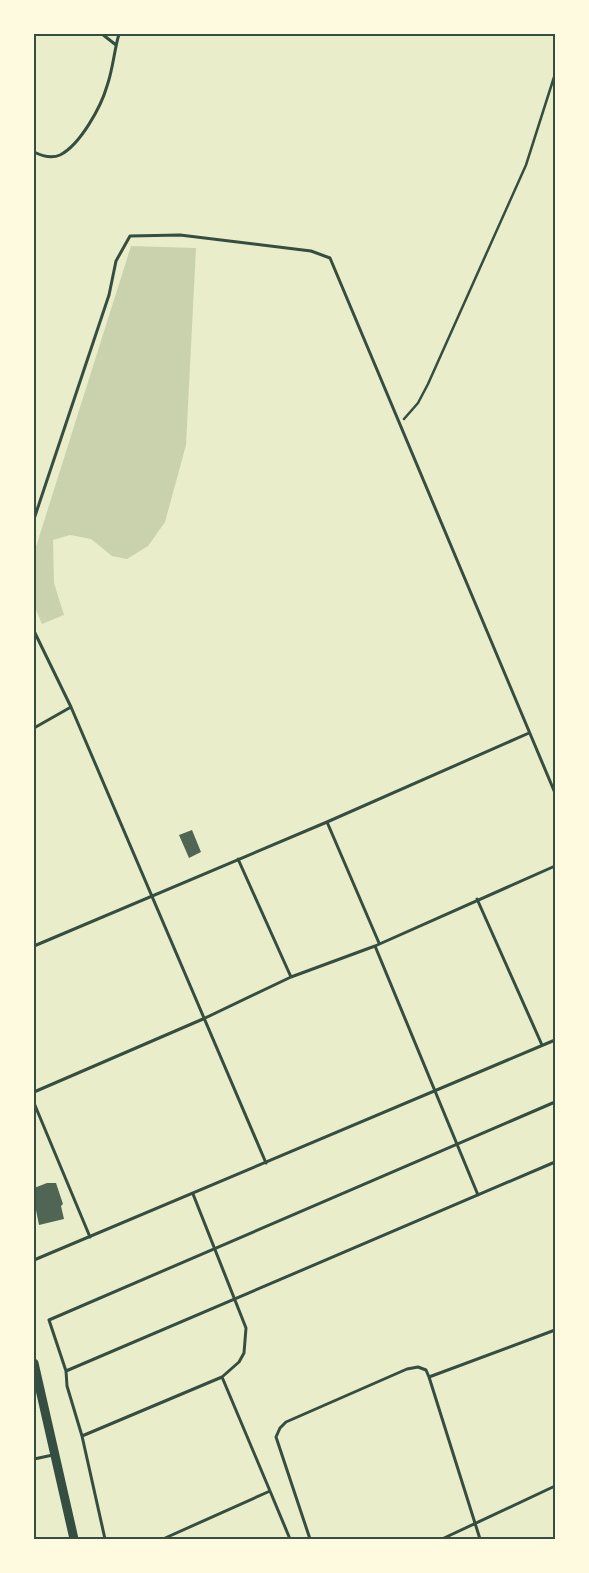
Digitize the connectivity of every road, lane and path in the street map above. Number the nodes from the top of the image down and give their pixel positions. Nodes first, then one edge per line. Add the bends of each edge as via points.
1 (102, 34) edge
2 (119, 34) edge
3 (116, 46) junction
4 (555, 74) edge
5 (34, 152) edge
6 (398, 422) junction
7 (34, 519) edge
8 (34, 631) edge
9 (71, 707) junction
10 (34, 728) edge
11 (529, 733) junction
12 (555, 794) edge
13 (327, 822) junction
14 (238, 859) junction
15 (555, 866) edge
16 (151, 895) junction
17 (477, 899) junction
18 (379, 943) junction
19 (34, 946) edge
20 (374, 946) junction
21 (291, 977) junction
22 (202, 1019) junction
23 (555, 1040) edge
24 (542, 1045) junction
25 (435, 1091) junction
26 (34, 1092) edge
27 (555, 1102) edge
28 (34, 1103) edge
29 (456, 1143) junction
30 (555, 1162) edge
31 (266, 1163) junction
32 (192, 1194) junction
33 (478, 1195) junction
34 (90, 1237) junction
35 (214, 1248) junction
36 (34, 1260) edge
37 (234, 1300) junction
38 (555, 1330) edge
39 (34, 1363) edge
40 (66, 1371) junction
41 (222, 1377) junction
42 (429, 1377) junction
43 (82, 1436) junction
44 (54, 1455) junction
45 (34, 1459) edge
46 (555, 1486) edge
47 (270, 1490) junction
48 (474, 1523) junction
49 (74, 1539) edge
50 (105, 1539) edge
51 (162, 1539) edge
52 (290, 1539) edge
53 (310, 1539) edge
54 (442, 1539) edge
55 (480, 1539) edge

1 - 3 lane
2 - 3 lane
3 - 5 lane via 107,87 94,117 77,139 59,156 44,157
4 - 6 path via 526,165 428,384 408,416
6 - 7 lane via 330,258 311,251 180,235 130,236 116,261 109,295
6 - 11 lane
8 - 9 lane
9 - 10 lane
9 - 16 lane
11 - 12 lane
11 - 13 lane
13 - 14 lane
13 - 18 lane
14 - 16 lane
14 - 21 lane
15 - 17 lane
16 - 19 lane
16 - 22 lane
17 - 18 lane
17 - 24 lane
18 - 20 lane
20 - 21 lane
20 - 25 lane
21 - 22 lane
22 - 26 lane
22 - 31 lane
23 - 24 lane
24 - 25 lane
25 - 29 lane
25 - 31 lane
27 - 29 lane
28 - 34 lane
29 - 33 lane
29 - 35 lane
30 - 33 lane
31 - 32 lane
32 - 34 lane
32 - 35 lane
33 - 37 lane
34 - 36 lane
35 - 37 lane
35 - 40 lane via 49,1320
37 - 40 lane
37 - 41 lane via 246,1328 244,1353
38 - 42 lane
39 - 44 street
40 - 43 lane via 67,1386
41 - 43 lane
41 - 47 lane
42 - 48 lane
42 - 53 lane via 426,1370 418,1367 407,1369 286,1422 280,1428 276,1437
43 - 50 lane
44 - 45 lane
44 - 49 street
46 - 48 lane
47 - 51 lane
47 - 52 lane
48 - 54 lane
48 - 55 lane

